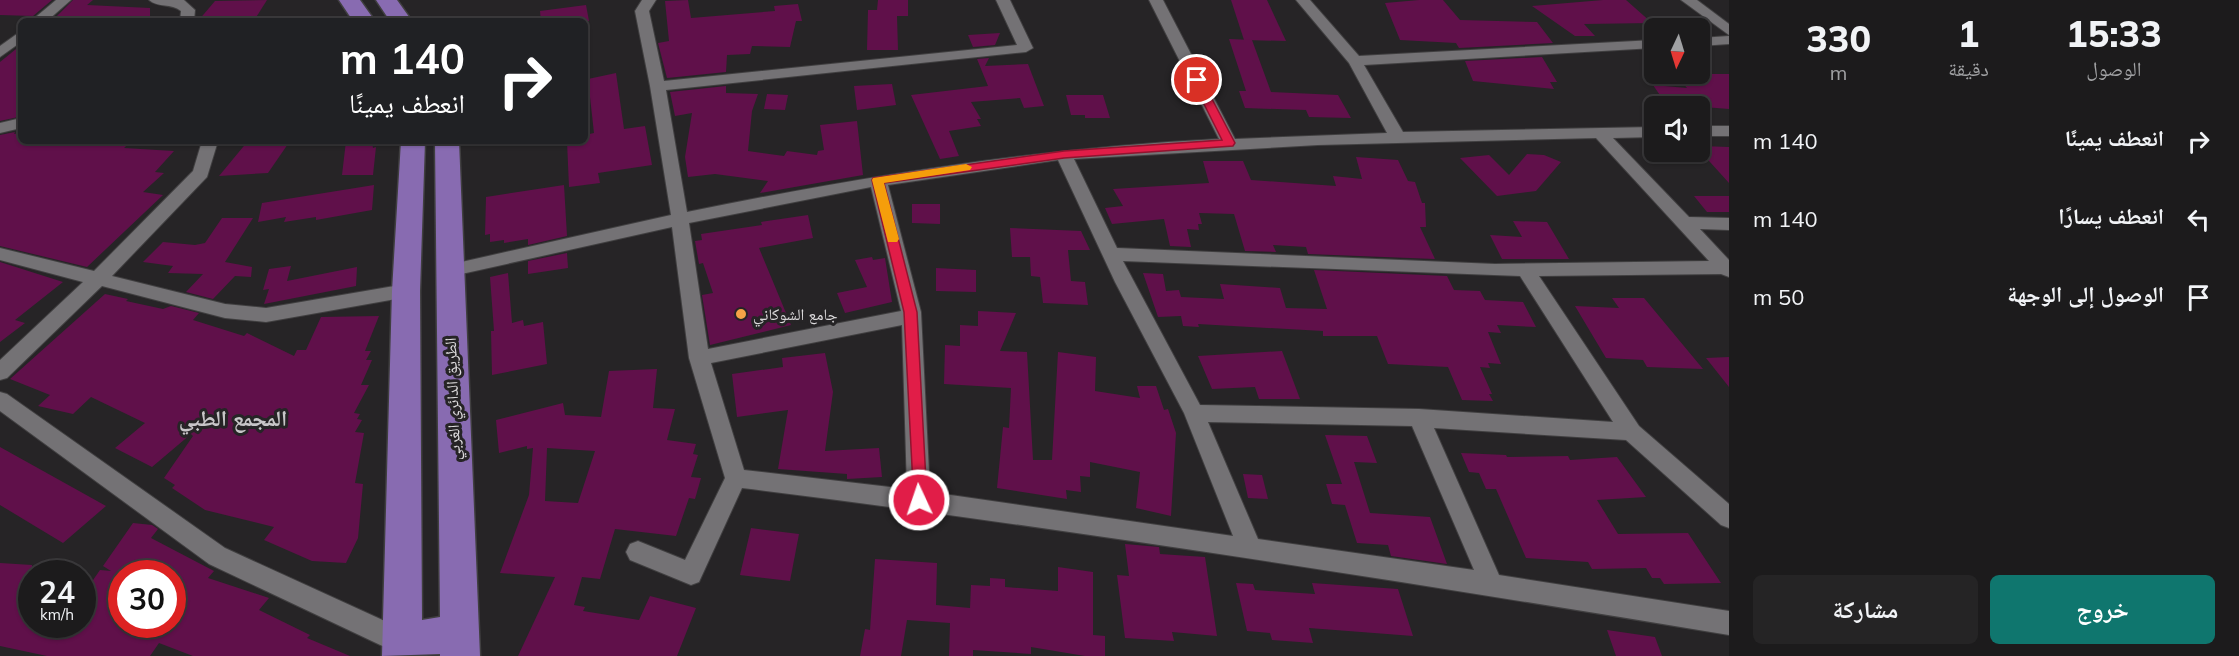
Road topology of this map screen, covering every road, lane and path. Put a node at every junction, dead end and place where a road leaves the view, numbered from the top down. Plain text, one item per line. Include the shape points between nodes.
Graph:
1 (64, 0) edge
2 (156, 0) edge
3 (200, 0) edge
4 (349, 0) edge
5 (386, 0) edge
6 (649, 0) edge
7 (1003, 0) edge
8 (1156, 0) edge
9 (1303, 0) edge
10 (1688, 0) edge
11 (187, 16) edge
12 (42, 18) edge
13 (362, 18) edge
14 (399, 18) edge
15 (1729, 31) edge
16 (18, 38) edge
17 (1729, 40) edge
18 (1710, 41) edge
19 (1644, 45) edge
20 (0, 53) edge
21 (1355, 61) junction
22 (658, 86) junction
23 (18, 124) edge
24 (0, 128) edge
25 (1710, 131) edge
26 (1729, 131) edge
27 (1644, 132) edge
28 (1600, 133) junction
29 (1397, 136) junction
30 (1229, 143) junction
31 (209, 144) edge
32 (413, 144) edge
33 (447, 144) edge
34 (1064, 155) junction
35 (878, 180) junction
36 (680, 220) junction
37 (1687, 223) junction
38 (1729, 224) edge
39 (0, 254) edge
40 (1112, 254) junction
41 (1727, 269) edge
42 (1526, 271) junction
43 (448, 272) junction
44 (99, 278) junction
45 (406, 291) junction
46 (911, 316) junction
47 (699, 358) junction
48 (0, 372) edge
49 (0, 400) edge
50 (1194, 413) junction
51 (1419, 418) junction
52 (1631, 432) junction
53 (736, 478) junction
54 (919, 500) junction
55 (1729, 518) edge
56 (1251, 550) junction
57 (638, 552) dead end
58 (1492, 585) junction
59 (1729, 623) edge
60 (459, 644) edge
61 (402, 649) edge

1 - 12 street
2 - 11 street via 178,2
3 - 11 street
4 - 13 main road
5 - 14 main road
6 - 22 street via 642,11
7 - 22 street via 1026,48
8 - 30 street
9 - 21 street
10 - 15 street
16 - 20 street
17 - 18 street
19 - 21 street
21 - 29 street
22 - 36 street
23 - 24 street
25 - 26 street
27 - 28 street
28 - 29 street
28 - 37 street
29 - 30 street
30 - 34 street
31 - 44 street via 201,173
32 - 45 main road
33 - 43 main road, الطريق الدائري الغربي
34 - 35 street
34 - 40 street
35 - 36 street
35 - 46 street
36 - 43 street
36 - 47 street
37 - 38 street
37 - 41 street
39 - 44 street
40 - 42 street
40 - 50 street
41 - 42 street
42 - 52 street
43 - 60 main road, الطريق الدائري الغربي
44 - 45 street via 225,311 266,315
44 - 48 street
45 - 61 main road
46 - 47 street
46 - 54 street
47 - 53 street
49 - 61 street via 217,556
50 - 51 street
50 - 56 street
51 - 52 street
51 - 58 street
52 - 55 street
53 - 54 street
53 - 57 street via 691,574
54 - 56 street
56 - 58 street
58 - 59 street
60 - 61 main road

